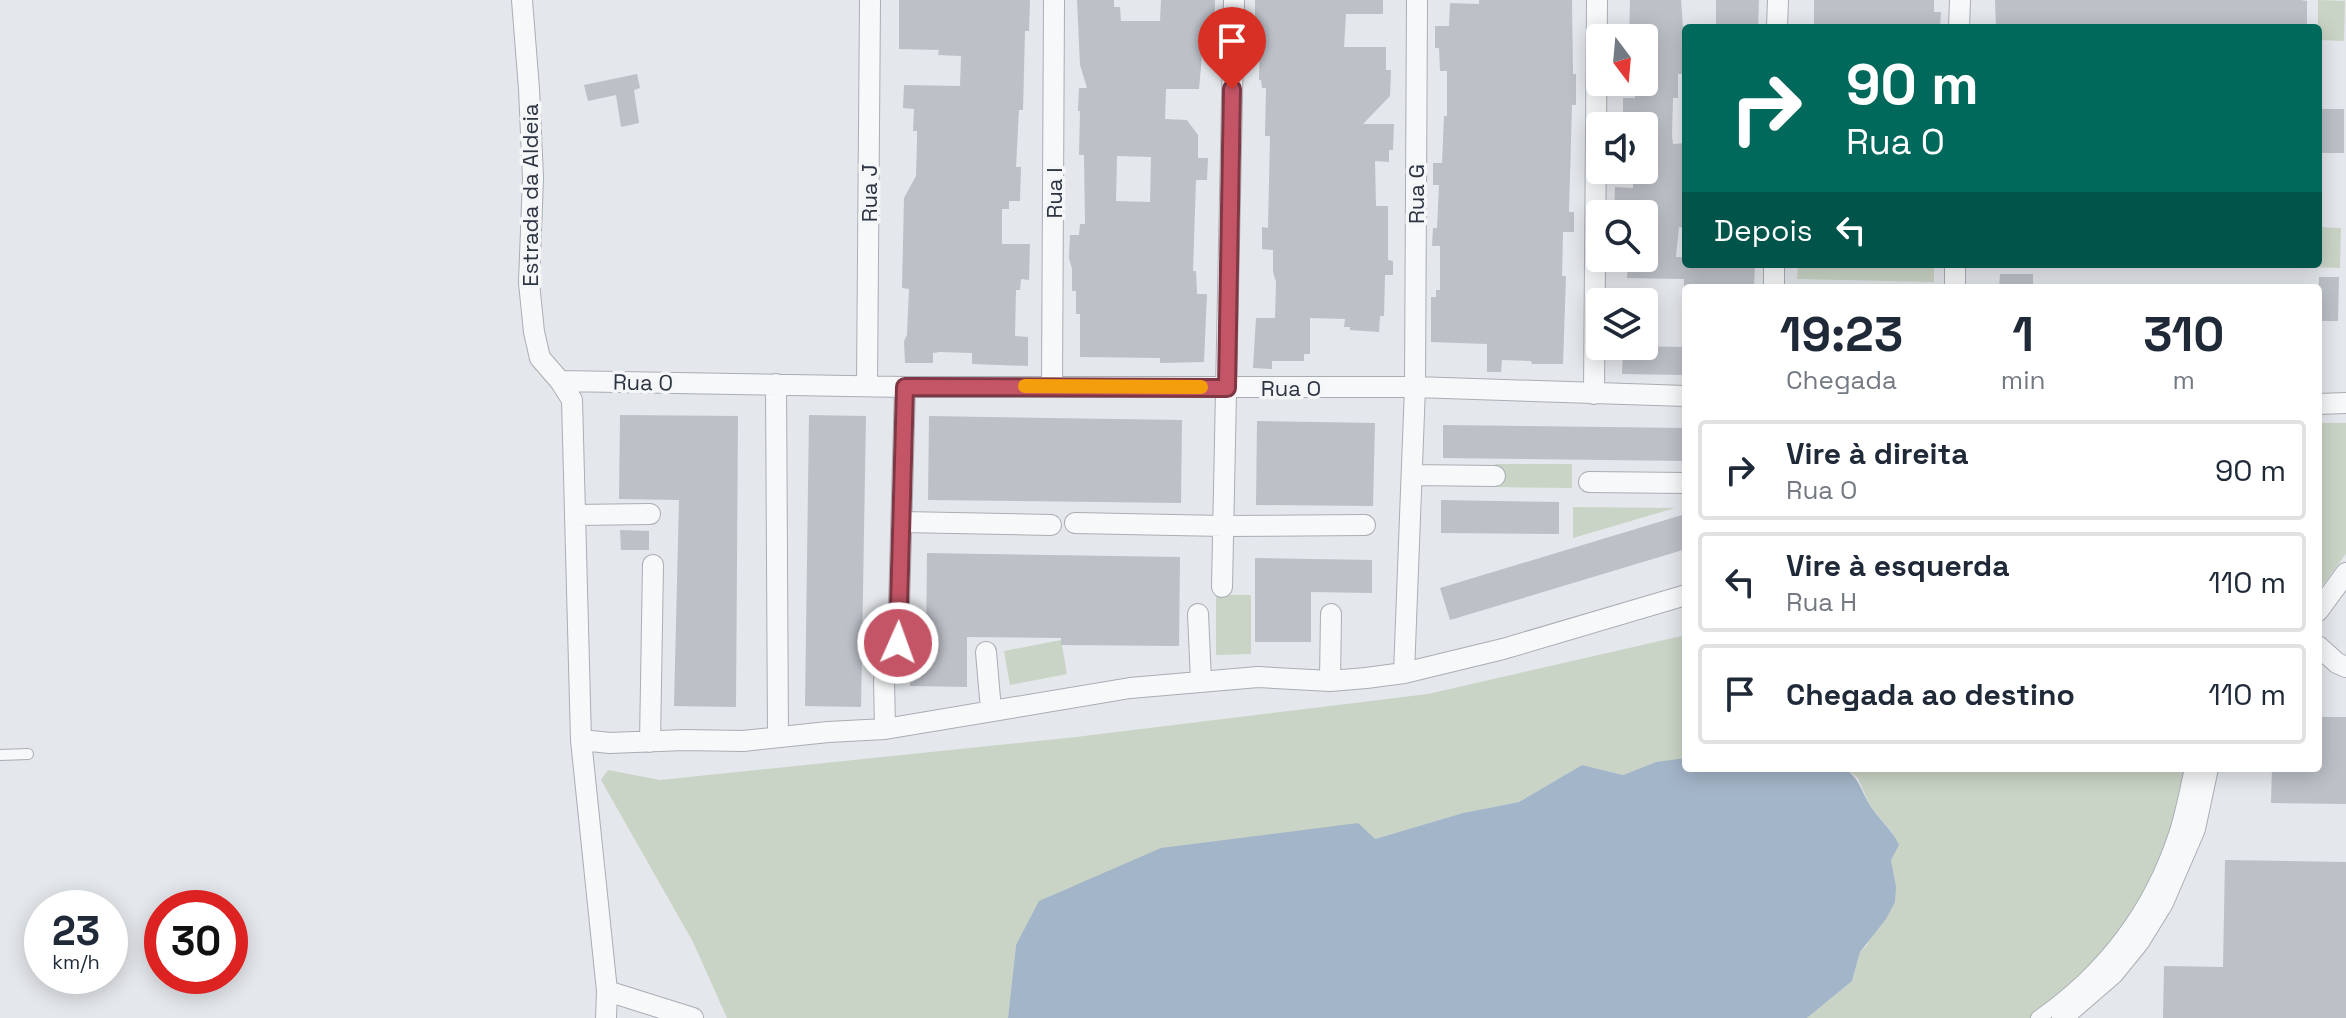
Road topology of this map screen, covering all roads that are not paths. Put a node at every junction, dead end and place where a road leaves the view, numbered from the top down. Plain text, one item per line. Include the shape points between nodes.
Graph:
1 (522, 0) edge
2 (870, 0) edge
3 (1054, 0) edge
4 (1234, 0) edge
5 (1417, 0) edge
6 (1597, 0) edge
7 (1778, 0) edge
8 (1960, 0) edge
9 (1777, 24) edge
10 (1959, 24) edge
11 (560, 381) junction
12 (776, 384) junction
13 (867, 386) junction
14 (1052, 386) junction
15 (905, 387) junction
16 (1415, 387) junction
17 (1227, 388) junction
18 (1594, 394) junction
19 (1682, 396) edge
20 (2346, 403) edge
21 (2322, 404) edge
22 (1412, 475) junction
23 (1495, 476) dead end
24 (1589, 482) dead end
25 (1682, 483) edge
26 (650, 514) dead end
27 (575, 515) junction
28 (902, 522) junction
29 (1075, 523) dead end
30 (1051, 525) dead end
31 (1365, 525) dead end
32 (1223, 526) junction
33 (653, 565) dead end
34 (2346, 573) edge
35 (1222, 587) dead end
36 (1682, 596) edge
37 (2322, 606) edge
38 (1198, 614) dead end
39 (1331, 614) dead end
40 (898, 643) dead end
41 (2322, 650) edge
42 (986, 652) dead end
43 (2346, 667) edge
44 (1404, 673) junction
45 (884, 679) dead end
46 (1201, 681) junction
47 (1330, 681) junction
48 (991, 710) junction
49 (885, 729) junction
50 (778, 736) junction
51 (581, 740) junction
52 (650, 742) junction
53 (28, 754) dead end
54 (0, 755) edge
55 (2191, 772) edge
56 (2207, 772) edge
57 (607, 991) junction
58 (664, 1012) edge
59 (606, 1018) edge
60 (693, 1018) edge
61 (2038, 1018) edge
62 (2062, 1018) edge

1 - 11 street, Estrada da Aldeia via 533,178 531,313 540,358
2 - 13 street, Rua J
3 - 14 street, Rua I
4 - 17 street
5 - 16 street, Rua G
6 - 18 street
7 - 9 street
8 - 10 street
11 - 12 street, Rua O
11 - 27 street, Estrada da Aldeia via 572,400
12 - 13 street, Rua O
12 - 50 street
13 - 15 street, Rua O
14 - 15 street, Rua O
14 - 17 street, Rua O
15 - 28 street
16 - 17 street, Rua O
16 - 18 street, Rua O
16 - 22 street, Rua G
17 - 32 street
18 - 19 street, Rua O
20 - 21 street
22 - 23 street
22 - 44 street, Rua G
24 - 25 street
26 - 27 street
27 - 51 street, Estrada da Aldeia
28 - 30 street
28 - 40 street
29 - 32 street
31 - 32 street
32 - 35 street
33 - 52 street
34 - 37 street
36 - 44 street
38 - 46 street
39 - 47 street
41 - 43 street
42 - 48 street
44 - 47 street
45 - 49 street
46 - 47 street
46 - 48 street
48 - 49 street
49 - 50 street
50 - 52 street
51 - 52 street
51 - 57 street, Estrada da Aldeia
53 - 54 lane
55 - 61 street via 2177,832 2133,926 2099,966
56 - 62 street via 2195,829 2163,903 2113,974
57 - 58 street
57 - 59 street, Estrada da Aldeia
58 - 60 street

